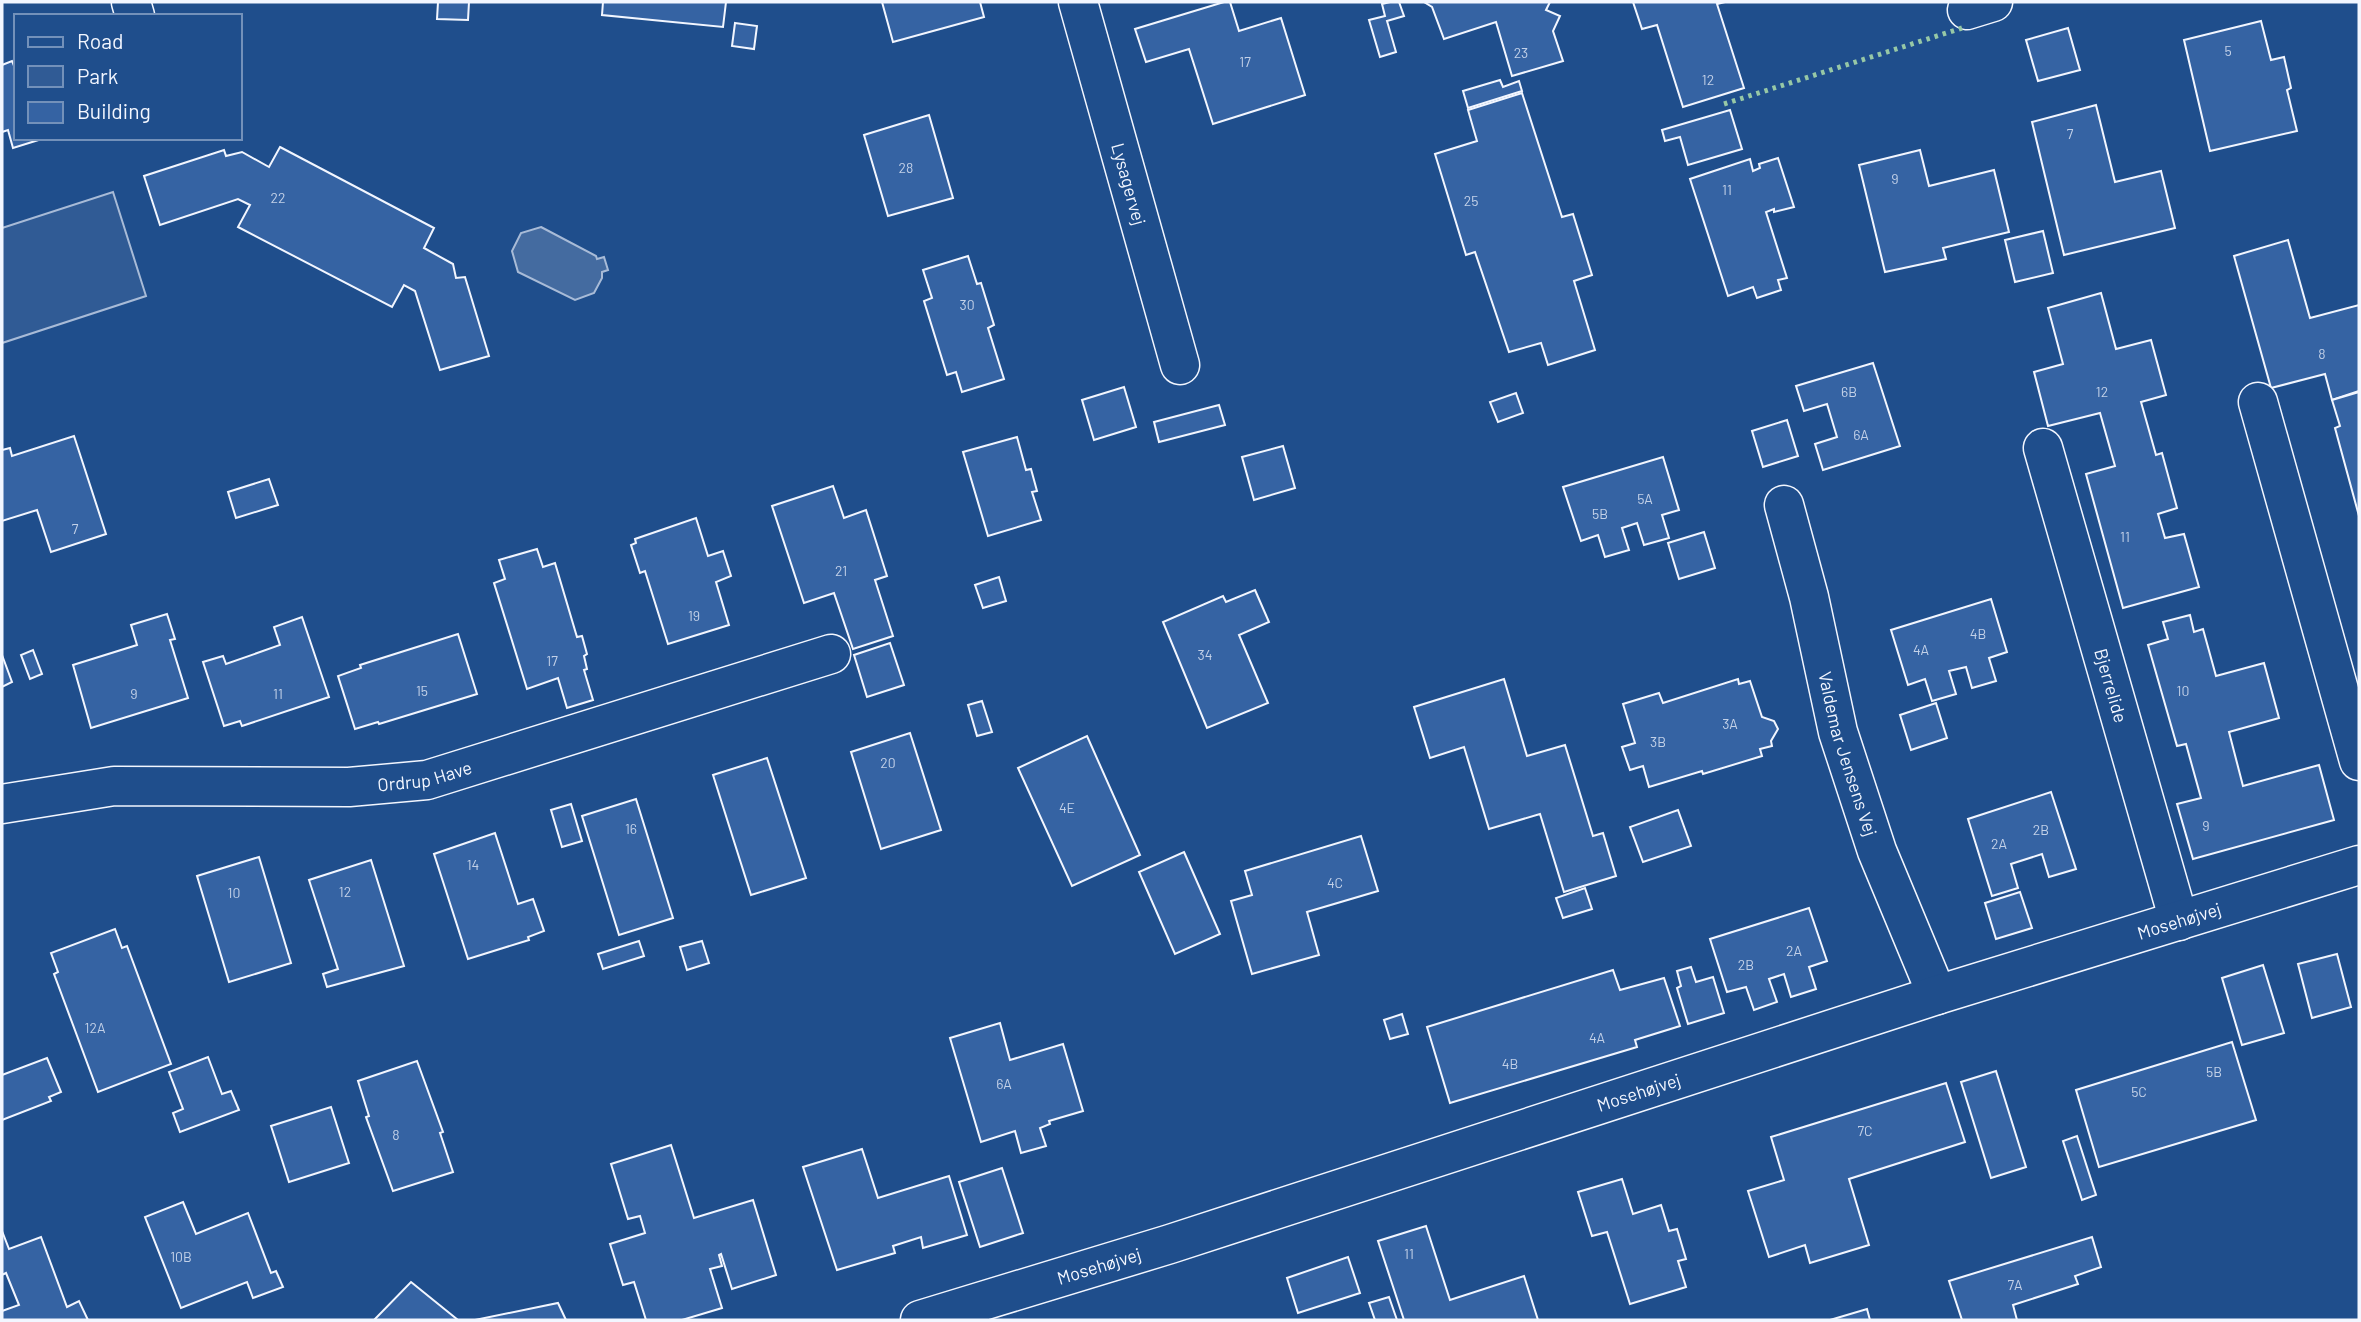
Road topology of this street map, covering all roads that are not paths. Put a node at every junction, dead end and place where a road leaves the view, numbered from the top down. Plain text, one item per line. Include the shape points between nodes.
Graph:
1 (1078, 2) edge
2 (1180, 365) dead end
3 (2258, 402) dead end
4 (2043, 448) dead end
5 (1784, 505) dead end
6 (831, 654) dead end
7 (2359, 761) edge
8 (2, 804) edge
9 (2359, 865) edge
10 (2179, 920) junction
11 (1937, 996) junction
12 (920, 1320) edge

1 - 2 street, Lysagervej
3 - 7 street
4 - 10 street, Bjerrelide
5 - 11 street, Valdemar Jensens Vej via 1838,732 1877,851
6 - 8 street, Ordrup Have via 427,780 349,787 114,786
9 - 10 street, Mosehøjvej
10 - 11 street, Mosehøjvej
11 - 12 street, Mosehøjvej via 1145,1252

